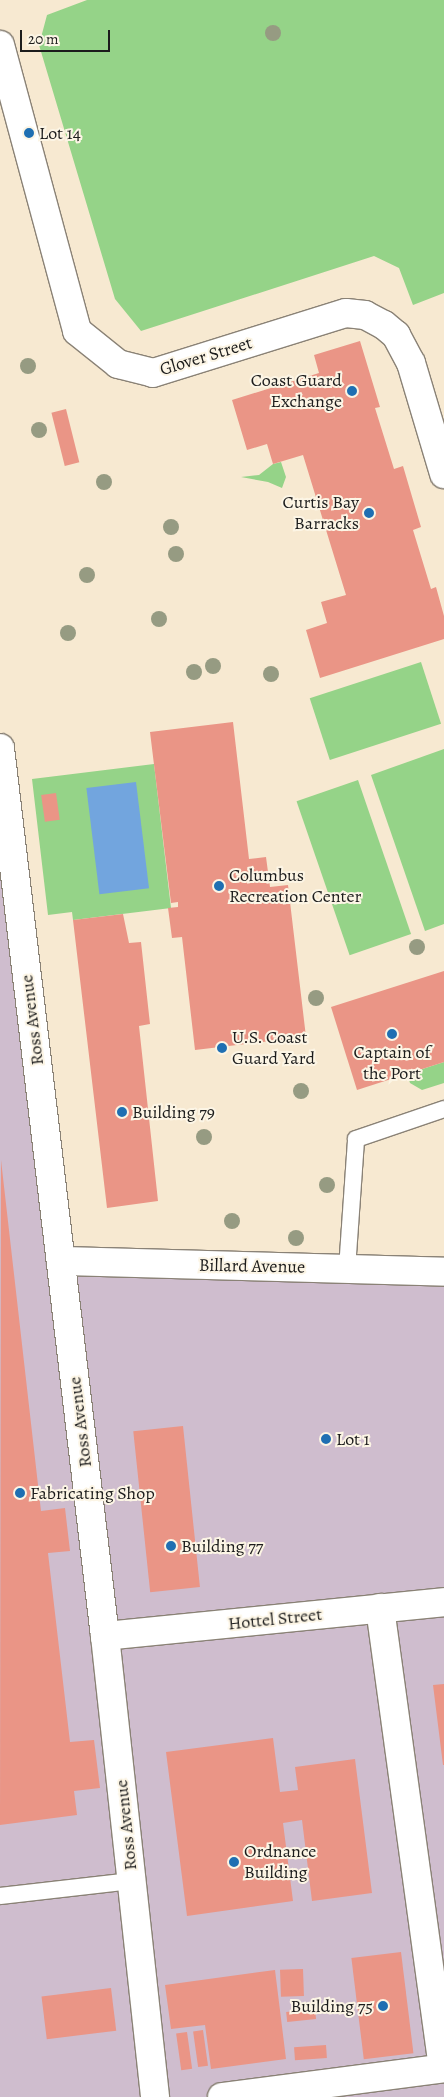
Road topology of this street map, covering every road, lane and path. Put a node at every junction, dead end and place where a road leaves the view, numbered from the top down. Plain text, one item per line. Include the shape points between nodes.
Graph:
1 (0, 45) edge
2 (444, 474) edge
3 (0, 748) edge
4 (444, 1109) edge
5 (61, 1261) junction
6 (347, 1269) junction
7 (444, 1272) edge
8 (444, 1602) edge
9 (380, 1608) junction
10 (105, 1636) junction
11 (132, 1881) junction
12 (0, 1896) edge
13 (444, 2068) edge
14 (155, 2097) edge
15 (222, 2097) edge

1 - 2 street, Glover Street via 77,331 118,364 153,372 346,313 365,316 396,335 411,363
3 - 5 street, Ross Avenue
4 - 6 lane via 356,1139
5 - 6 street, Billard Avenue
5 - 10 street, Ross Avenue
6 - 7 street, Billard Avenue
8 - 9 street, Hottel Street
9 - 10 street, Hottel Street
9 - 13 street
10 - 11 street, Ross Avenue
11 - 12 lane
11 - 14 street, Ross Avenue
13 - 15 street

